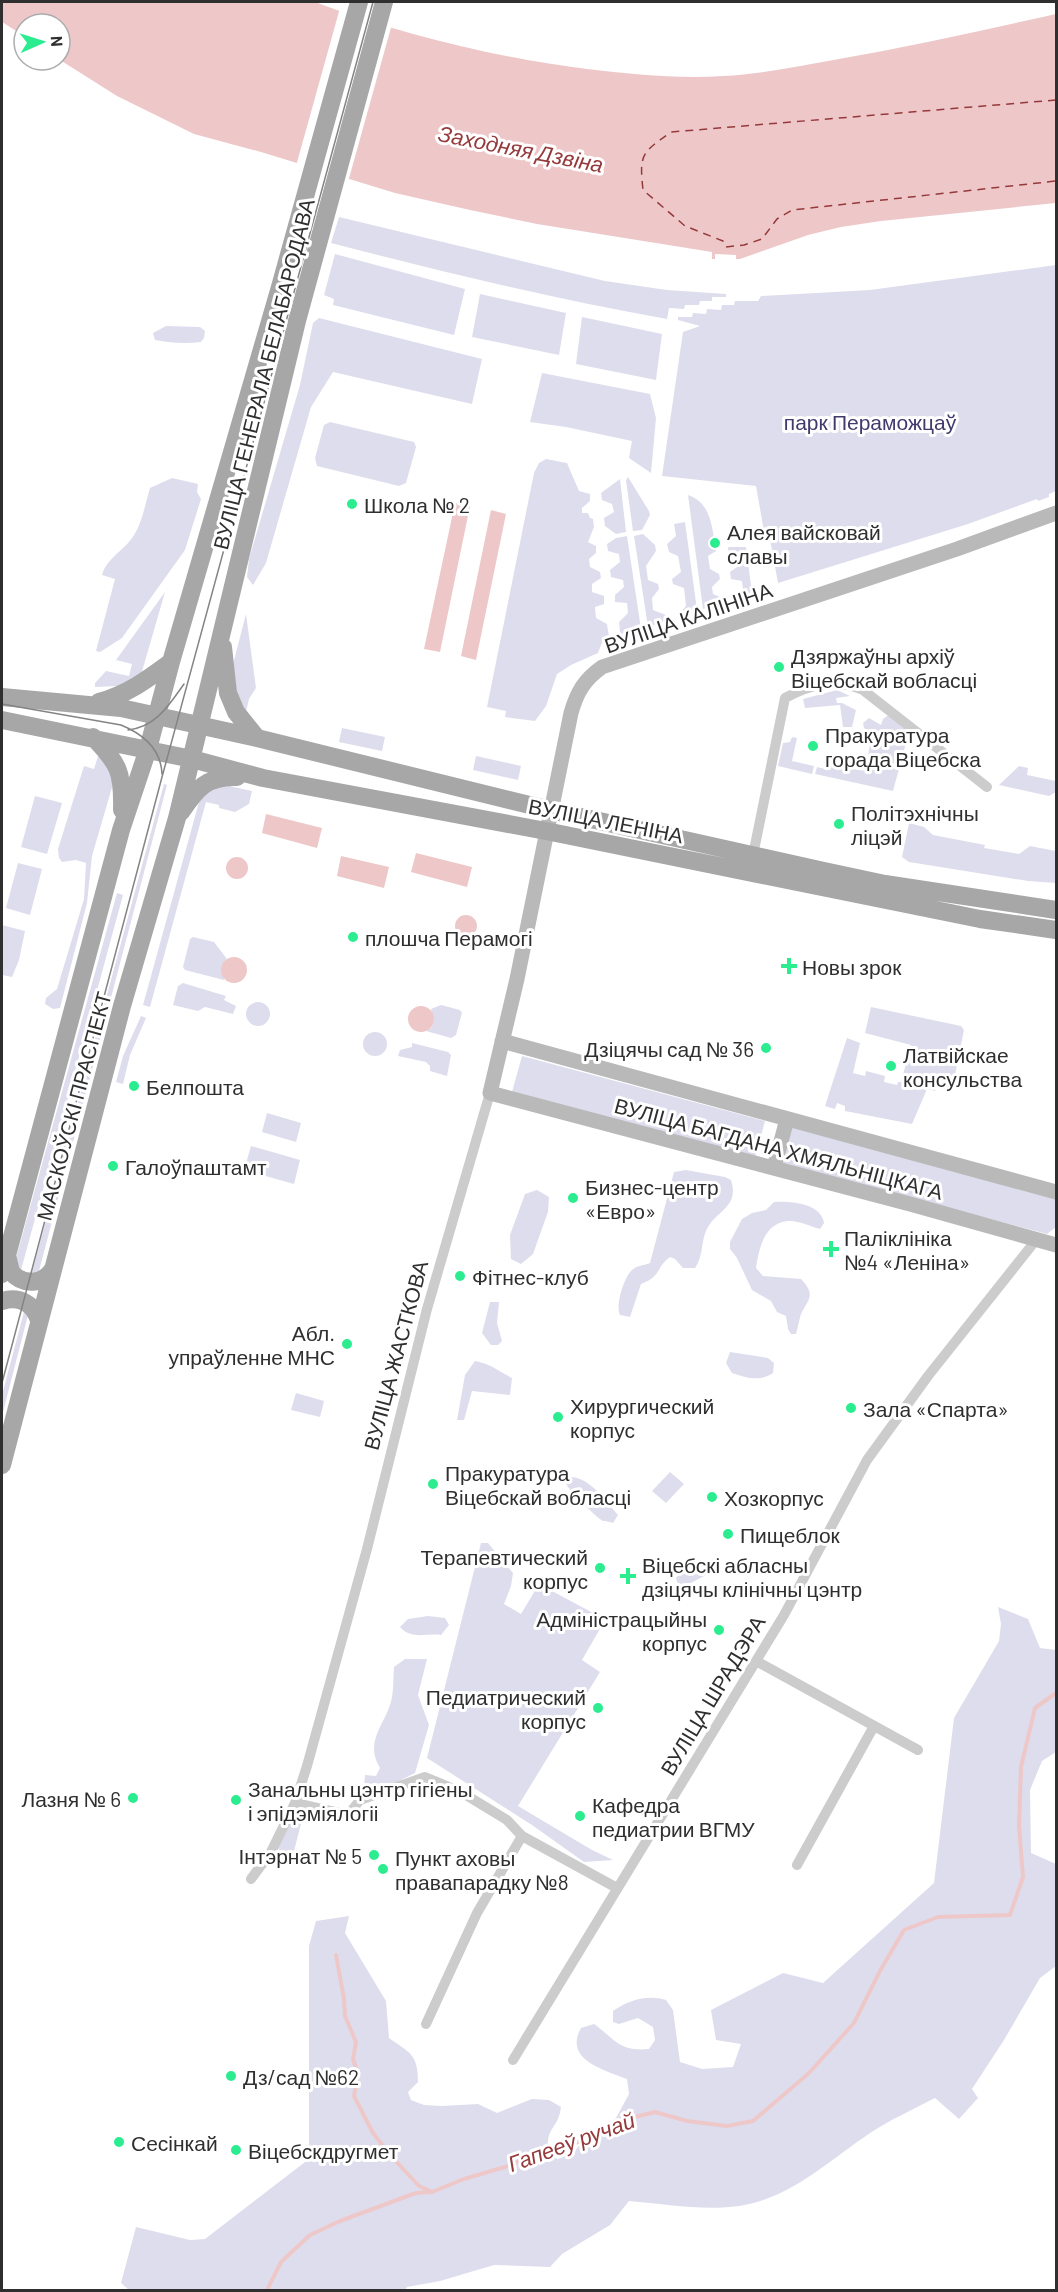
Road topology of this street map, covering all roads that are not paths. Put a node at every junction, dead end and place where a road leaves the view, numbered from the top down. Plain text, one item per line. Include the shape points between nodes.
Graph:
1 (359, 2) edge
2 (384, 2) edge
3 (1056, 513) edge
4 (222, 631) junction
5 (171, 662) junction
6 (2, 697) edge
7 (89, 704) junction
8 (156, 716) junction
9 (2, 720) edge
10 (199, 726) junction
11 (93, 737) junction
12 (257, 738) junction
13 (148, 749) junction
14 (192, 759) junction
15 (263, 778) junction
16 (987, 787) dead end
17 (550, 810) junction
18 (177, 818) junction
19 (121, 830) junction
20 (546, 831) junction
21 (751, 864) junction
22 (1056, 910) edge
23 (1056, 930) edge
24 (502, 1041) junction
25 (490, 1093) junction
26 (788, 1119) junction
27 (774, 1168) junction
28 (1056, 1192) edge
29 (1036, 1240) junction
30 (1056, 1245) edge
31 (7, 1255) junction
32 (53, 1269) junction
33 (2, 1274) edge
34 (2, 1301) edge
35 (39, 1320) junction
36 (2, 1465) edge
37 (756, 1661) junction
38 (874, 1726) junction
39 (918, 1750) dead end
40 (295, 1803) junction
41 (522, 1836) junction
42 (797, 1865) dead end
43 (251, 1879) dead end
44 (617, 1888) junction
45 (426, 2024) dead end
46 (513, 2060) dead end

1 - 5 main road, ВУЛІЦА ГЕНЕРАЛА БЕЛАБАРОДАВА
2 - 4 main road, ВУЛІЦА ГЕНЕРАЛА БЕЛАБАРОДАВА via 304,293
3 - 17 street, ВУЛІЦА КАЛІНІНА via 602,667 581,686 575,698
4 - 10 main road, ВУЛІЦА ГЕНЕРАЛА БЕЛАБАРОДАВА
4 - 12 main road via 228,693 236,712
5 - 7 main road via 132,690
5 - 8 main road, ВУЛІЦА ГЕНЕРАЛА БЕЛАБАРОДАВА
6 - 7 main road
7 - 8 main road, ВУЛІЦА ЛЕНІНА
8 - 10 main road, ВУЛІЦА ЛЕНІНА
8 - 13 main road, МАСКОЎСКІ ПРАСПЕКТ
9 - 11 main road, ВУЛІЦА ЛЕНІНА
10 - 12 main road, ВУЛІЦА ЛЕНІНА
10 - 14 main road, ВУЛІЦА ГЕНЕРАЛА БЕЛАБАРОДАВА
11 - 13 main road, ВУЛІЦА ЛЕНІНА
11 - 19 main road via 116,763 122,778
12 - 17 main road, ВУЛІЦА ЛЕНІНА
13 - 14 main road, ВУЛІЦА ЛЕНІНА
13 - 19 main road, МАСКОЎСКІ ПРАСПЕКТ
14 - 15 main road, ВУЛІЦА ЛЕНІНА
14 - 18 main road, МАСКОЎСКІ ПРАСПЕКТ
15 - 18 main road via 220,776 191,796
15 - 20 main road, ВУЛІЦА ЛЕНІНА
16 - 21 street via 863,690 836,682 810,686 785,698
17 - 20 street, ВУЛІЦА КАЛІНІНА
17 - 21 main road, ВУЛІЦА ЛЕНІНА
18 - 32 main road, МАСКОЎСКІ ПРАСПЕКТ via 122,1006
19 - 31 main road, МАСКОЎСКІ ПРАСПЕКТ
20 - 21 main road, ВУЛІЦА ЛЕНІНА
20 - 24 street, ВУЛІЦА ЖАСТКОВА
21 - 22 main road, ВУЛІЦА ЛЕНІНА
21 - 23 main road, ВУЛІЦА ЛЕНІНА via 980,920
24 - 25 street, ВУЛІЦА ЖАСТКОВА
24 - 26 street, ВУЛІЦА БАГДАНА ХМЯЛЬНІЦКАГА
25 - 27 street, ВУЛІЦА БАГДАНА ХМЯЛЬНІЦКАГА
25 - 40 street, ВУЛІЦА ЖАСТКОВА via 427,1309 367,1549
26 - 27 street
26 - 28 street, ВУЛІЦА БАГДАНА ХМЯЛЬНІЦКАГА
27 - 29 street, ВУЛІЦА БАГДАНА ХМЯЛЬНІЦКАГА
29 - 30 street, ВУЛІЦА БАГДАНА ХМЯЛЬНІЦКАГА
29 - 37 street, ВУЛІЦА ШРАДЭРА via 879,1442
31 - 32 main road via 11,1272 25,1282 41,1280
31 - 33 main road, МАСКОЎСКІ ПРАСПЕКТ
32 - 35 main road, МАСКОЎСКІ ПРАСПЕКТ
34 - 35 main road via 15,1299 27,1303
35 - 36 main road, МАСКОЎСКІ ПРАСПЕКТ
37 - 38 street
37 - 44 street, ВУЛІЦА ШРАДЭРА
38 - 39 street
38 - 42 street
40 - 41 street via 348,1815 360,1800 425,1777 470,1797 507,1820
40 - 43 street, ВУЛІЦА ЖАСТКОВА via 271,1852
41 - 44 street
41 - 45 street via 477,1913
44 - 46 street, ВУЛІЦА ШРАДЭРА

